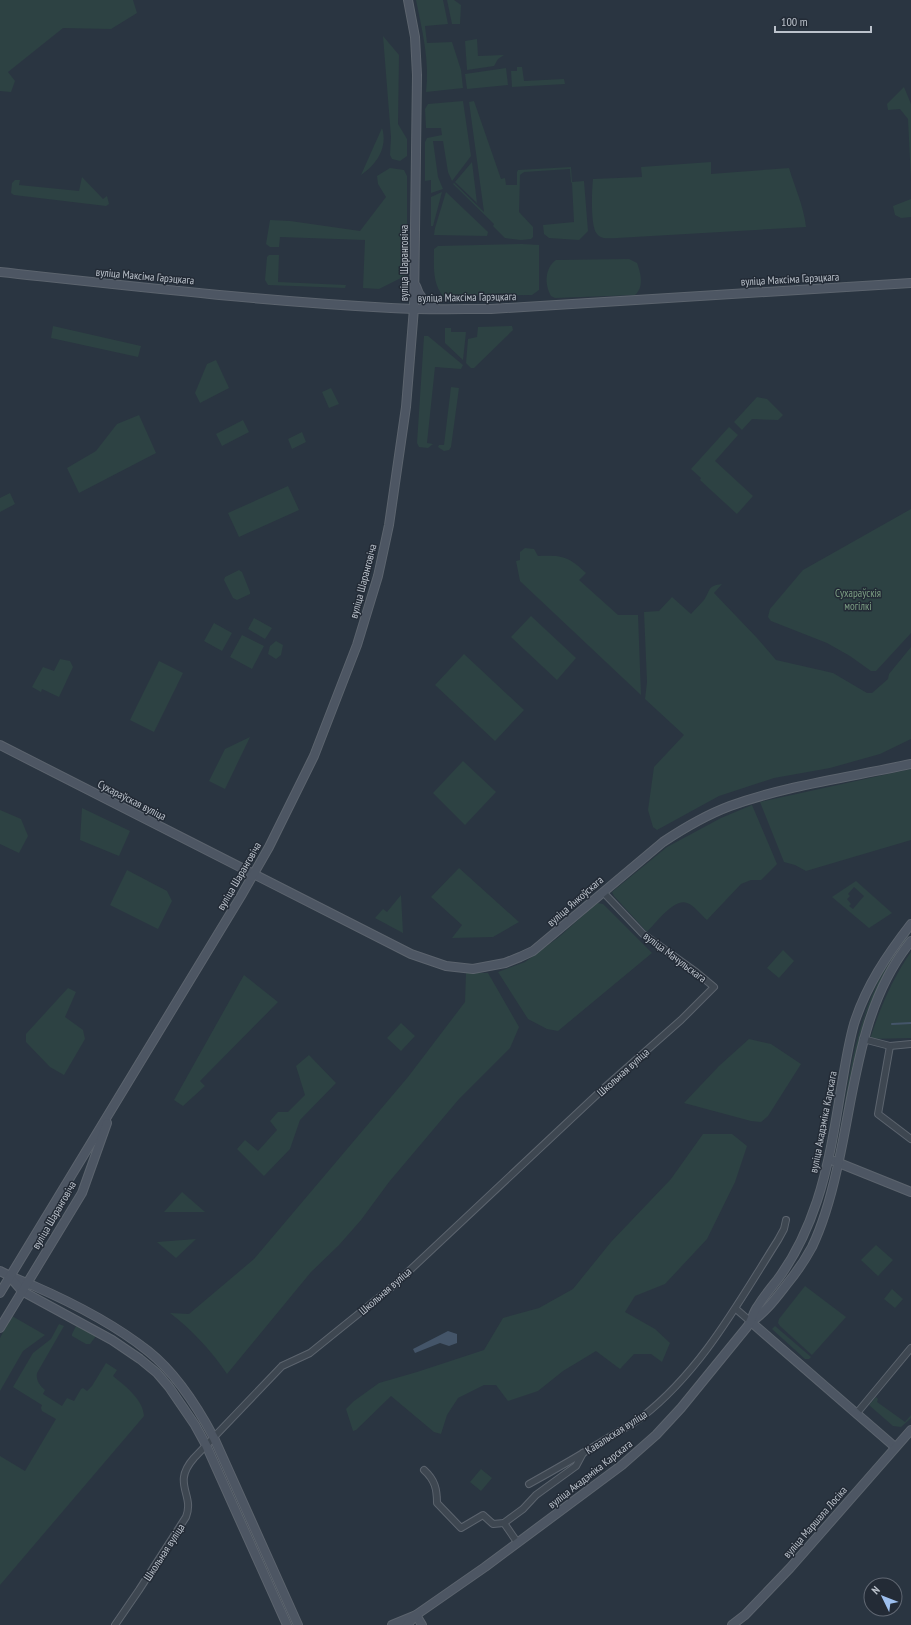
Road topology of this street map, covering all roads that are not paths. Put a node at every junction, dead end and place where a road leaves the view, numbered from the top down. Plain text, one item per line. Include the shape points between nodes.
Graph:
1 (408, 0) edge
2 (0, 272) edge
3 (415, 282) junction
4 (911, 283) edge
5 (414, 308) junction
6 (437, 309) junction
7 (0, 745) edge
8 (911, 764) edge
9 (254, 875) junction
10 (603, 892) junction
11 (911, 924) edge
12 (911, 941) edge
13 (714, 987) joint
14 (863, 1039) junction
15 (911, 1044) edge
16 (890, 1046) junction
17 (112, 1107) junction
18 (911, 1139) edge
19 (828, 1159) junction
20 (838, 1163) junction
21 (911, 1192) edge
22 (786, 1220) dead end
23 (0, 1271) edge
24 (10, 1276) junction
25 (27, 1283) junction
26 (22, 1291) junction
27 (0, 1293) edge
28 (736, 1309) junction
29 (751, 1322) junction
30 (0, 1328) edge
31 (129, 1337) junction
32 (123, 1347) junction
33 (911, 1348) edge
34 (857, 1413) junction
35 (911, 1430) edge
36 (214, 1438) junction
37 (206, 1446) junction
38 (895, 1447) junction
39 (583, 1453) junction
40 (424, 1470) dead end
41 (530, 1484) dead end
42 (504, 1523) junction
43 (517, 1542) junction
44 (416, 1615) junction
45 (115, 1625) edge
46 (287, 1625) edge
47 (298, 1625) edge
48 (392, 1625) edge
49 (407, 1625) edge
50 (422, 1625) edge
51 (732, 1625) edge

1 - 3 main road, вуліца Шаранговіча via 415,37 417,75
2 - 5 main road, вуліца Максіма Гарэцкага via 328,304
3 - 5 main road, вуліца Шаранговіча
3 - 6 main road via 424,300
4 - 6 main road, вуліца Максіма Гарэцкага via 491,309
5 - 6 main road, вуліца Максіма Гарэцкага
5 - 9 main road, вуліца Шаранговіча via 406,407 389,525 378,576 357,644 314,756
7 - 9 main road, Сухараўская вуліца
8 - 10 main road, вуліца Янкоўскага via 808,785 730,806 690,825 668,839
9 - 10 main road, вуліца Янкоўскага via 411,954 446,966 473,969 505,963 533,951
9 - 17 main road, вуліца Шаранговіча
10 - 13 street, вуліца Мачульскага via 644,934
11 - 19 main road, вуліца Акадэміка Карскага via 878,971 854,1023
12 - 14 main road, вуліца Акадэміка Карскага via 880,991
13 - 36 street, Школьная вуліца via 388,1291 310,1353 282,1366
14 - 16 street
14 - 20 main road, вуліца Акадэміка Карскага
15 - 16 street
16 - 18 street via 878,1114
17 - 24 main road, вуліца Шаранговіча
17 - 25 main road, вуліца Шаранговіча via 82,1193
19 - 20 main road
19 - 29 main road, вуліца Акадэміка Карскага via 817,1201 804,1234 778,1278 756,1308
20 - 21 main road
20 - 29 main road, вуліца Акадэміка Карскага via 822,1223 811,1248 769,1306
22 - 28 street, Кавальская вуліца via 778,1240
23 - 24 main road
24 - 25 main road
24 - 26 main road
24 - 27 main road, вуліца Шаранговіча
25 - 26 main road, вуліца Шаранговіча
25 - 31 main road
26 - 30 main road, вуліца Шаранговіча
26 - 32 main road
28 - 29 street
28 - 39 street, Кавальская вуліца via 711,1344 671,1390 641,1418
29 - 34 main road
29 - 43 main road, вуліца Акадэміка Карскага via 656,1435 600,1482
31 - 32 main road
31 - 36 main road via 149,1351 177,1380
32 - 37 main road via 169,1387 195,1424
33 - 34 street
34 - 38 main road
35 - 38 main road, вуліца Маршала Лосіка
36 - 37 street, Школьная вуліца
36 - 47 main road
37 - 45 street, Школьная вуліца via 185,1470 183,1484 188,1508 186,1517
37 - 46 main road
38 - 51 main road, вуліца Маршала Лосіка via 790,1568
39 - 41 street, Кавальская вуліца
39 - 42 street via 576,1466 536,1494 523,1510
40 - 42 street via 429,1474 437,1490 437,1503 461,1528 483,1514 493,1524
42 - 43 street
43 - 44 main road, вуліца Акадэміка Карскага
44 - 48 main road
44 - 49 main road
44 - 50 main road

